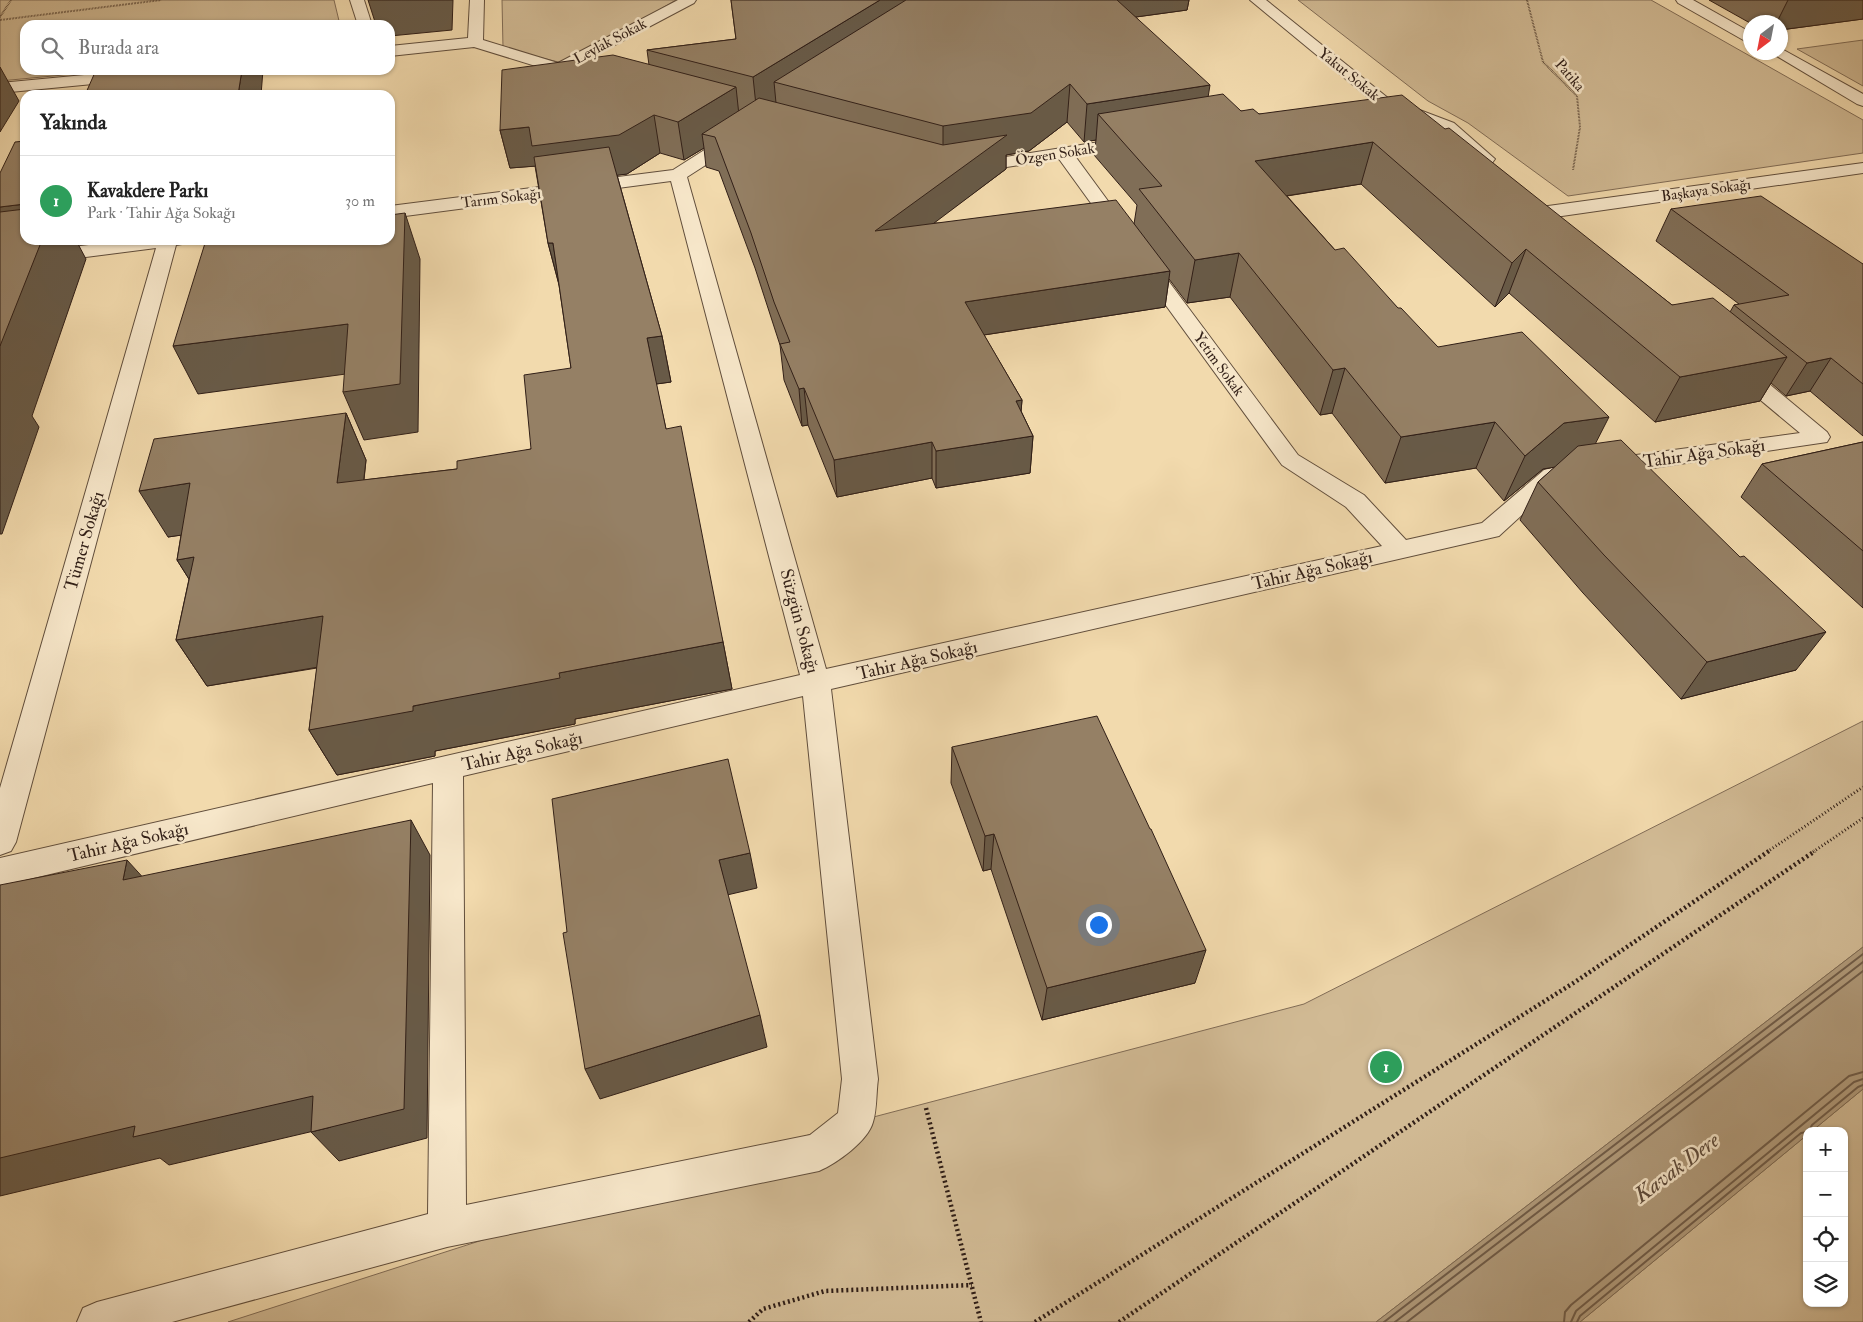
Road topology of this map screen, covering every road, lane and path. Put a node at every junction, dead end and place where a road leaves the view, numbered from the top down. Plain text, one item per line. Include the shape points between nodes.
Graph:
1 (12, 0) edge
2 (128, 0) edge
3 (161, 0) edge
4 (357, 0) edge
5 (477, 0) edge
6 (689, 0) edge
7 (1257, 0) edge
8 (1527, 0) edge
9 (1683, 0) edge
10 (126, 4) junction
11 (0, 19) edge
12 (363, 20) edge
13 (1743, 34) edge
14 (475, 42) junction
15 (395, 50) edge
16 (1788, 58) edge
17 (558, 68) junction
18 (134, 75) edge
19 (595, 78) edge
20 (0, 88) edge
21 (1382, 101) junction
22 (1863, 101) edge
23 (1363, 104) edge
24 (753, 127) edge
25 (1150, 138) edge
26 (1063, 152) junction
27 (1863, 168) edge
28 (1498, 169) edge
29 (952, 170) edge
30 (678, 175) junction
31 (1572, 176) dead end
32 (1534, 200) edge
33 (395, 211) edge
34 (1548, 212) junction
35 (1564, 224) edge
36 (133, 245) edge
37 (171, 245) edge
38 (0, 262) edge
39 (1722, 356) edge
40 (1401, 550) junction
41 (816, 682) junction
42 (448, 768) junction
43 (1863, 787) edge
44 (1863, 818) edge
45 (0, 842) edge
46 (0, 872) edge
47 (926, 1108) dead end
48 (447, 1228) junction
49 (972, 1286) junction
50 (97, 1322) edge
51 (749, 1322) edge
52 (981, 1322) edge
53 (1035, 1322) edge
54 (1118, 1322) edge

1 - 11 path
2 - 10 path
3 - 10 path
4 - 12 street
5 - 14 street
6 - 17 street, Leylak Sokak
7 - 21 street, Yakut Sokak
8 - 31 path, Patika via 1543,62 1577,96 1580,127
9 - 13 street
10 - 11 path
14 - 15 street
14 - 17 street
16 - 22 street
17 - 19 street
18 - 20 street
21 - 23 street
21 - 28 street, Yakut Sokak via 1448,127
24 - 30 street, Tarım Sokağı
25 - 26 street, Özgen Sokak
26 - 29 street, Özgen Sokak
26 - 40 street, Yetim Sokak via 1290,460 1355,500
27 - 34 street, Başkaya Sokağı
30 - 33 street, Tarım Sokağı
30 - 41 street, Süzgün Sokağı
32 - 34 street
34 - 35 street
36 - 38 street
37 - 45 street, Tümer Sokağı
39 - 40 street, Tahir Ağa Sokağı via 1819,437 1552,475 1490,530
40 - 41 street, Tahir Ağa Sokağı
41 - 42 street, Tahir Ağa Sokağı
41 - 48 street, Süzgün Sokağı via 860,1079 855,1122 819,1152
42 - 46 street, Tahir Ağa Sokağı
42 - 48 street
43 - 53 path via 1575,982
44 - 54 path
47 - 49 path
48 - 50 street, Süzgün Sokağı
49 - 51 path via 825,1291 763,1309
49 - 52 path

